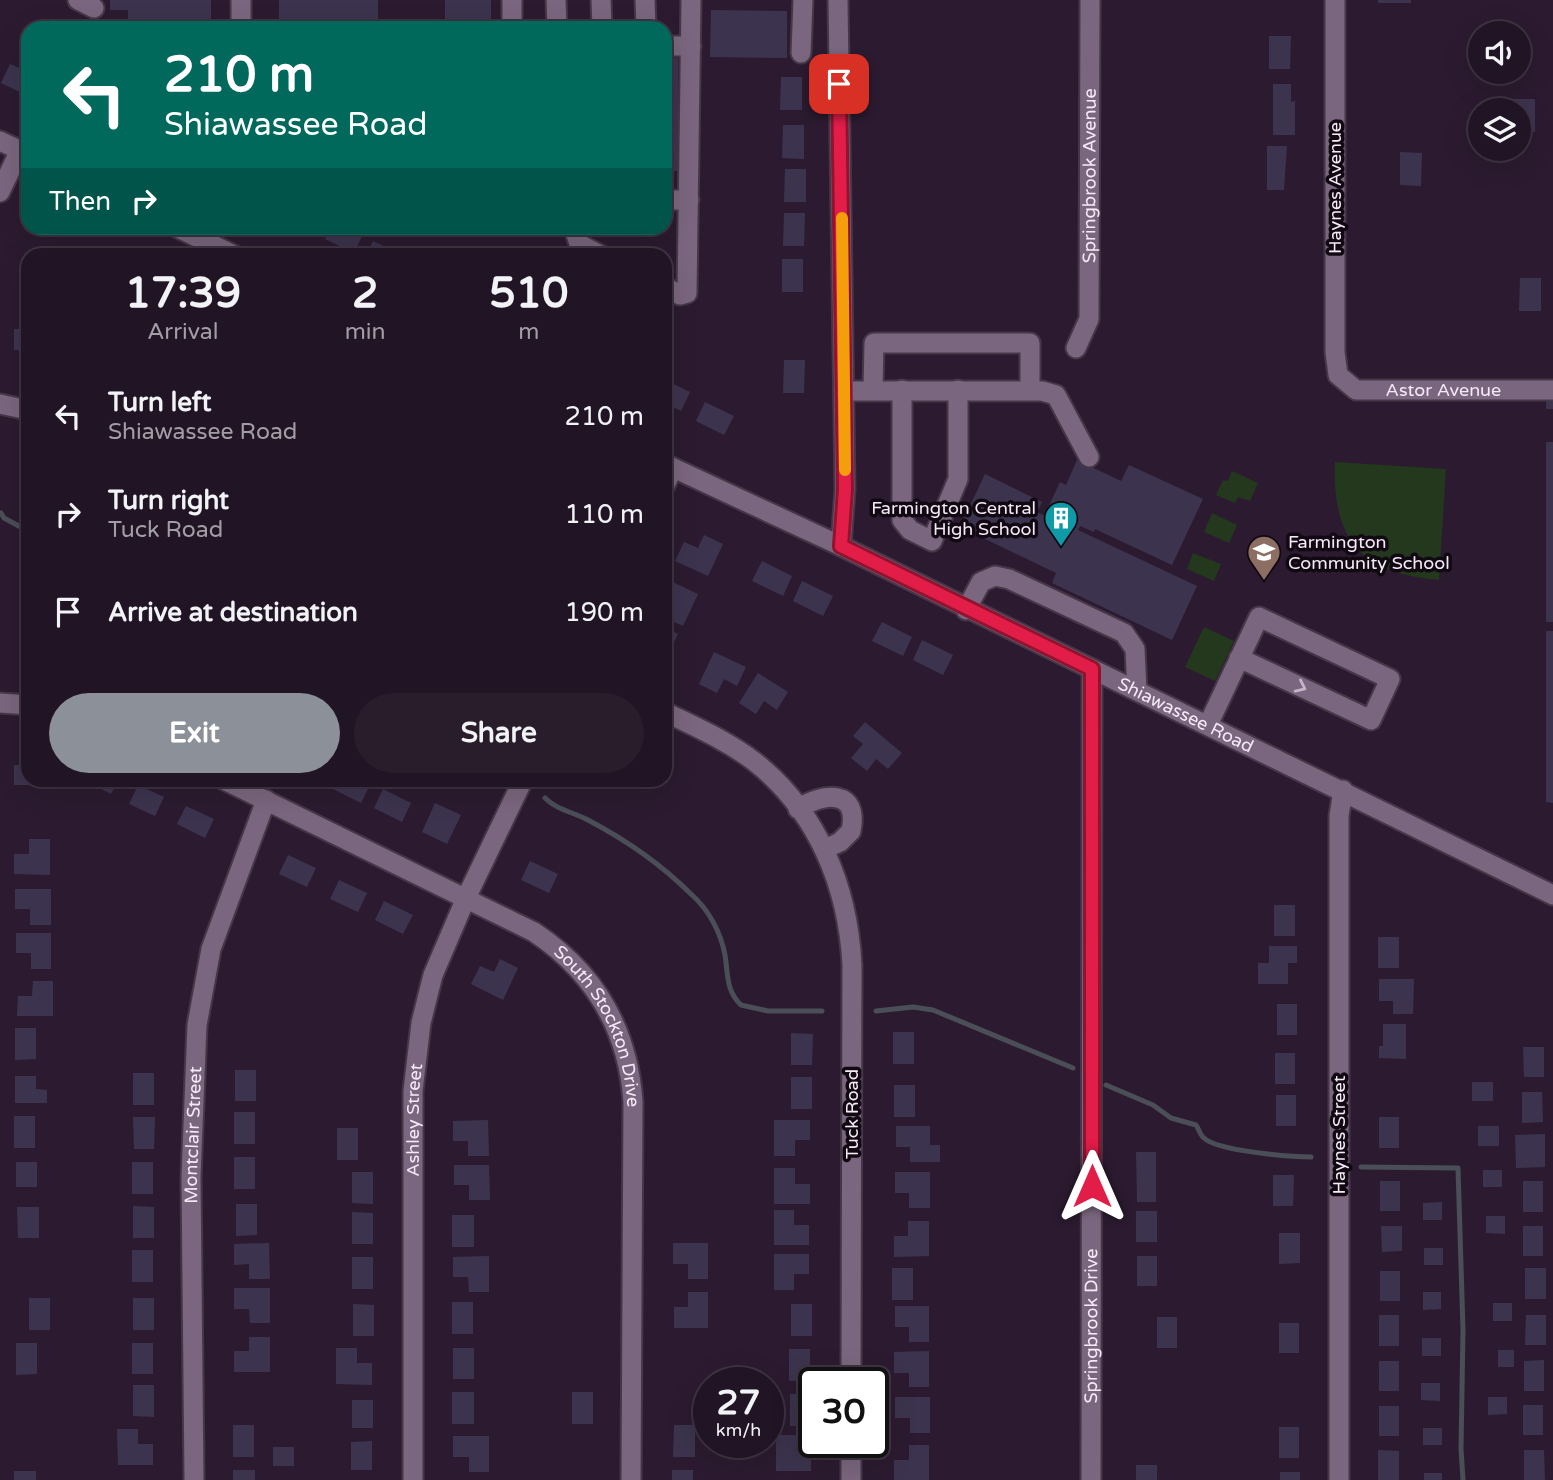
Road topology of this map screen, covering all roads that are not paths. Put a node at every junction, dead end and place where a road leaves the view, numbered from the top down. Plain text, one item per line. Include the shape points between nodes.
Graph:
1 (241, 0) edge
2 (512, 0) edge
3 (556, 0) edge
4 (601, 0) edge
5 (645, 0) edge
6 (691, 0) edge
7 (803, 0) edge
8 (838, 0) edge
9 (1090, 0) edge
10 (1335, 0) edge
11 (241, 21) edge
12 (512, 21) edge
13 (557, 21) edge
14 (602, 21) edge
15 (646, 21) edge
16 (672, 46) edge
17 (691, 46) junction
18 (802, 53) dead end
19 (0, 141) edge
20 (21, 151) edge
21 (21, 157) edge
22 (0, 192) edge
23 (672, 200) edge
24 (689, 200) junction
25 (192, 235) edge
26 (576, 235) edge
27 (219, 248) edge
28 (587, 248) edge
29 (672, 291) edge
30 (1076, 348) dead end
31 (1338, 375) joint
32 (873, 390) junction
33 (902, 390) junction
34 (958, 390) junction
35 (1030, 390) junction
36 (1553, 390) edge
37 (844, 391) junction
38 (0, 404) edge
39 (21, 408) edge
40 (1089, 457) dead end
41 (672, 475) edge
42 (841, 546) junction
43 (966, 610) junction
44 (1240, 658) junction
45 (1092, 669) junction
46 (1136, 691) junction
47 (0, 704) edge
48 (21, 705) edge
49 (672, 715) edge
50 (1208, 725) junction
51 (239, 787) edge
52 (520, 787) edge
53 (1343, 790) junction
54 (266, 800) junction
55 (798, 809) junction
56 (825, 849) junction
57 (1553, 895) edge
58 (466, 898) junction
59 (851, 1367) edge
60 (851, 1458) edge
61 (194, 1480) edge
62 (413, 1480) edge
63 (631, 1480) edge
64 (851, 1480) edge
65 (1091, 1480) edge
66 (1339, 1480) edge

1 - 11 street
2 - 12 street
3 - 13 street
4 - 14 street
5 - 15 street
6 - 17 street
7 - 18 street
8 - 37 street
9 - 30 street, Springbrook Avenue via 1089,319
10 - 31 street, Haynes Avenue
16 - 17 street
17 - 24 street
19 - 20 street
21 - 22 street
23 - 24 street
24 - 29 street via 687,293
25 - 27 street
26 - 28 street
31 - 36 street, Astor Avenue via 1356,390
32 - 33 street
32 - 35 street via 874,343 1004,343 1030,344
32 - 37 street
33 - 34 street
33 - 34 street via 902,520 910,530 932,541 958,479
34 - 35 street
35 - 40 street via 1056,395
37 - 42 street
38 - 39 street
41 - 42 street, Shiawassee Road
42 - 43 street, Shiawassee Road
43 - 45 street, Shiawassee Road
43 - 46 street via 981,582 995,576 1124,633 1135,649
44 -> 44 street via 1371,720 1390,679 1259,617
44 - 50 street
45 - 46 street, Shiawassee Road
45 - 65 street, Springbrook Drive
46 - 50 street, Shiawassee Road
47 - 48 street
49 - 55 street, Tuck Road via 755,763
50 - 53 street, Shiawassee Road
51 - 54 street, South Stockton Drive
52 - 58 street, Ashley Street
53 - 57 street, Shiawassee Road
53 - 66 street, Haynes Street via 1339,816
54 - 58 street, South Stockton Drive
54 - 61 street, Montclair Street via 211,949 197,1025 191,1177
55 - 56 street, Tuck Road
55 - 56 street via 827,796 848,804 851,831
56 - 59 street, Tuck Road via 843,898 852,965
58 - 62 street, Ashley Street via 427,996 415,1068
58 - 63 street, South Stockton Drive via 534,932 574,962 605,1004 625,1051 633,1102
60 - 64 street

